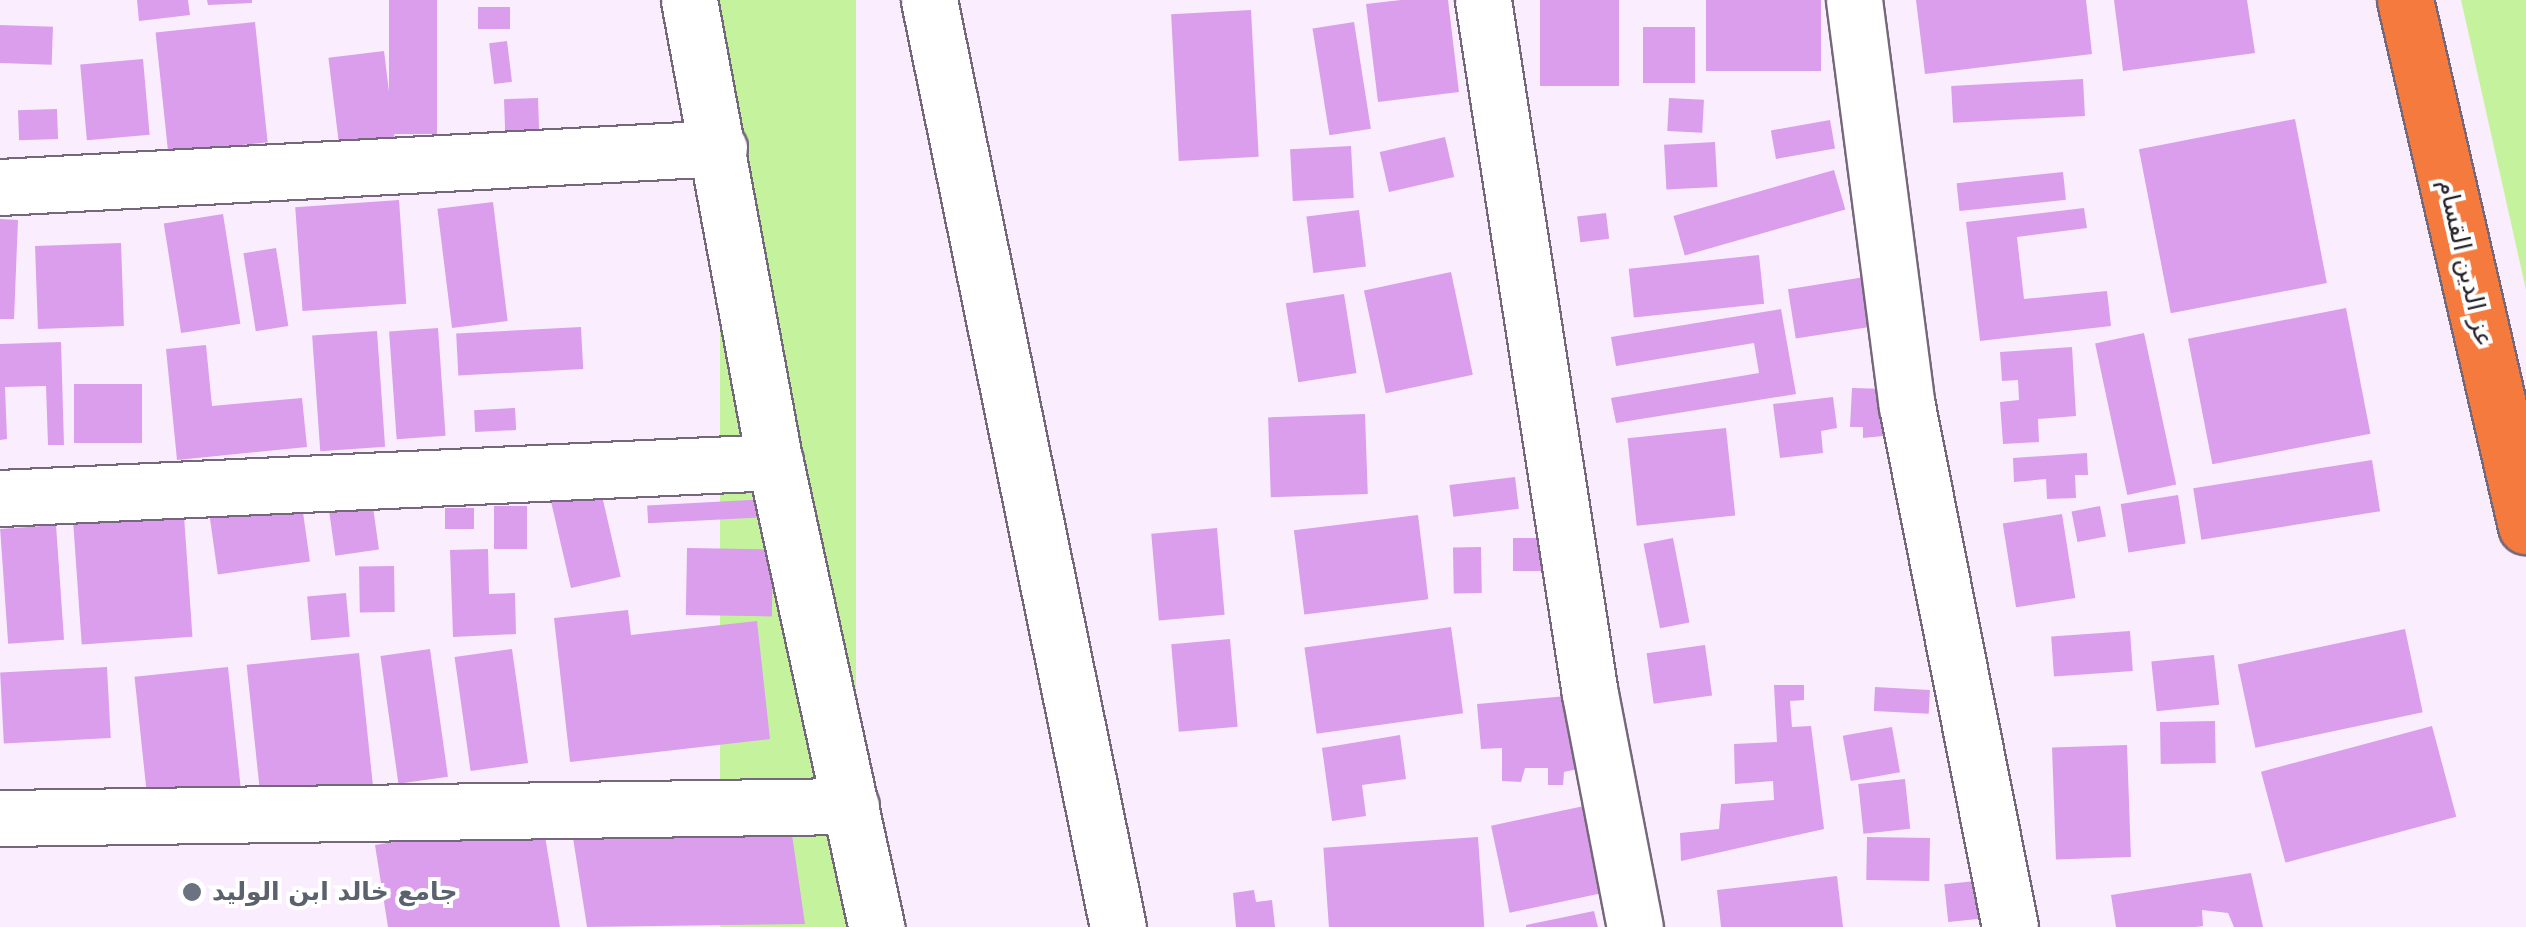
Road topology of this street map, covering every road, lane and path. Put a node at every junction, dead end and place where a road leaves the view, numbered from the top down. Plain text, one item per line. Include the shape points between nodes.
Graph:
1 (689, 0) edge
2 (929, 0) edge
3 (1482, 0) edge
4 (1854, 0) edge
5 (2404, 0) edge
6 (719, 148) junction
7 (0, 187) edge
8 (776, 462) junction
9 (0, 498) edge
10 (2526, 526) edge
11 (852, 806) junction
12 (0, 818) edge
13 (876, 927) edge
14 (1118, 927) edge
15 (1636, 927) edge
16 (2010, 927) edge

1 - 6 street
2 - 14 street
3 - 15 street via 1590,694
4 - 16 street via 1907,406
5 - 10 highway, عز الدين القسام
6 - 7 street
6 - 8 street
8 - 9 street
8 - 11 street
11 - 12 street
11 - 13 street

